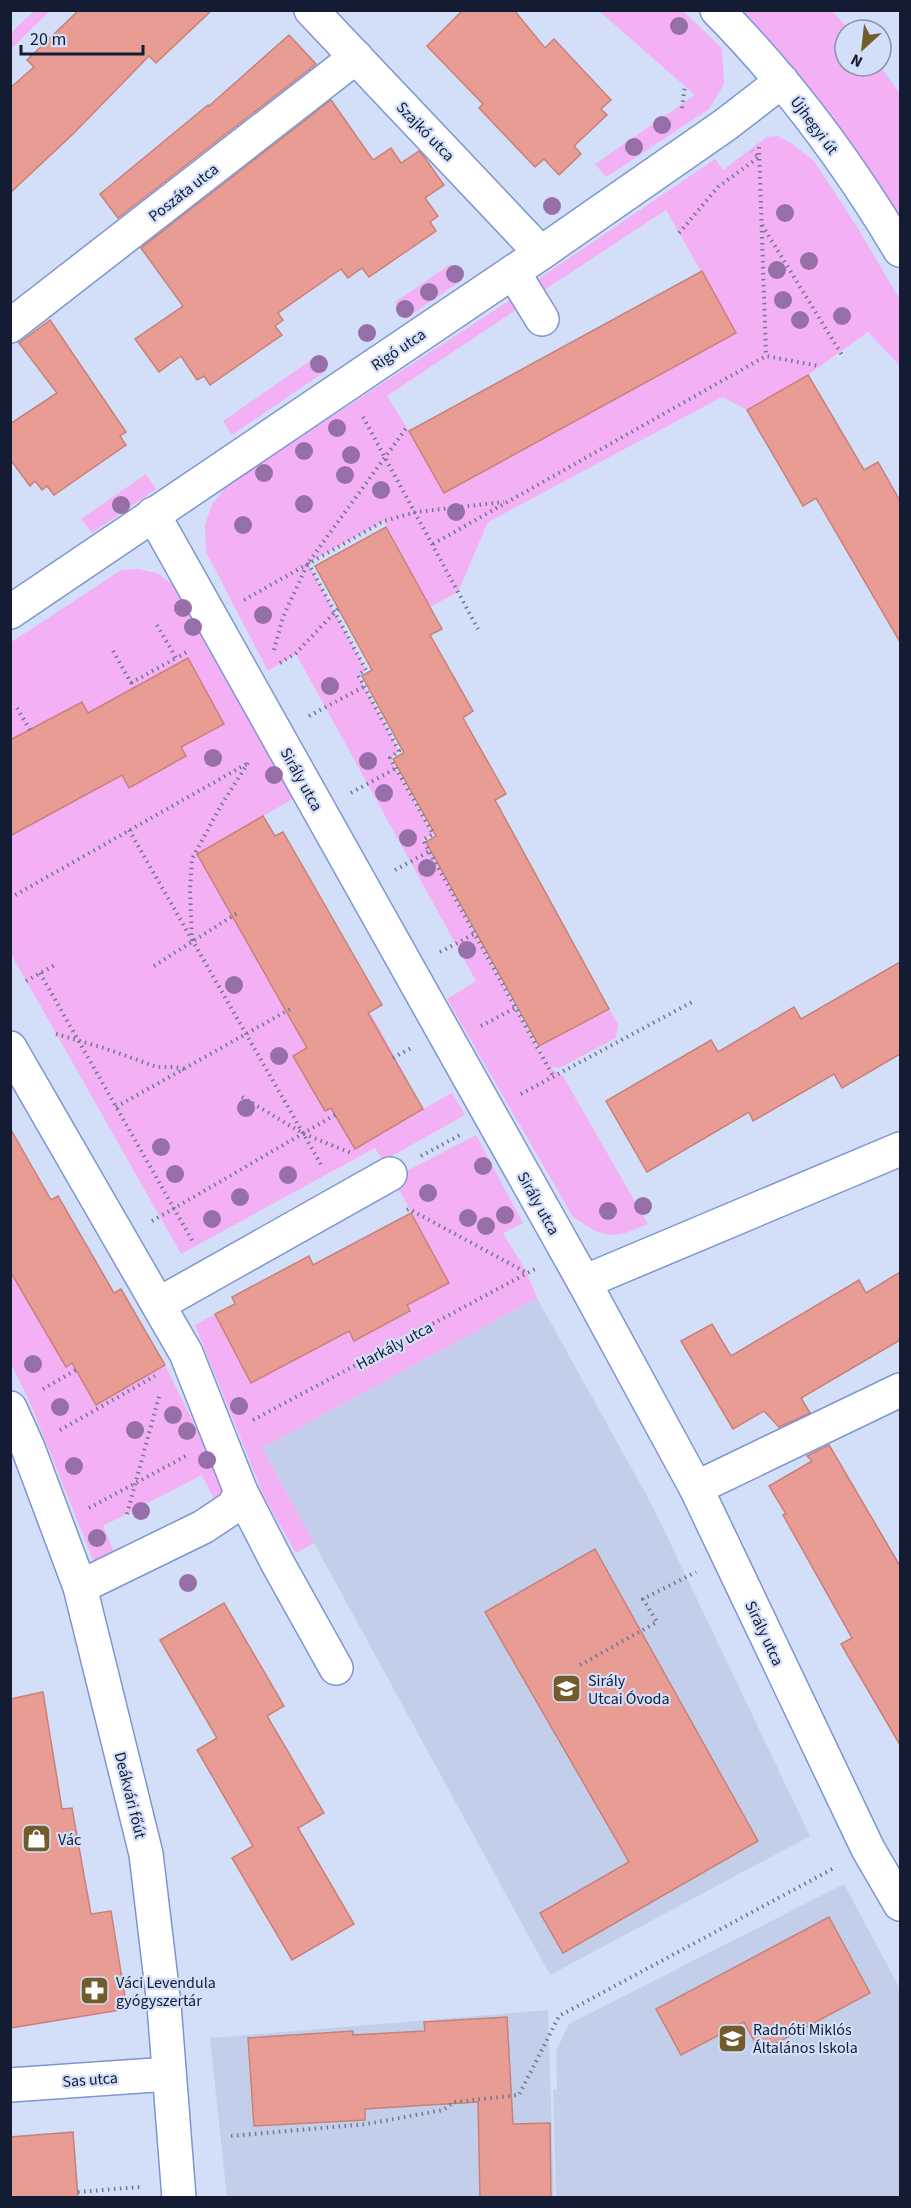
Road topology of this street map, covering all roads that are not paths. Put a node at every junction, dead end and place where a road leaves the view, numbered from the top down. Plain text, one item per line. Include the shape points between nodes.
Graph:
1 (311, 10) edge
2 (717, 10) edge
3 (356, 57) junction
4 (770, 90) junction
5 (900, 250) edge
6 (541, 253) junction
7 (513, 272) junction
8 (542, 319) dead end
9 (10, 326) edge
10 (153, 514) junction
11 (10, 612) edge
12 (10, 1048) edge
13 (900, 1149) edge
14 (390, 1174) road end
15 (584, 1282) junction
16 (159, 1304) junction
17 (900, 1390) edge
18 (10, 1408) edge
19 (696, 1488) junction
20 (242, 1491) junction
21 (80, 1587) junction
22 (336, 1668) dead end
23 (900, 1904) edge
24 (169, 2074) junction
25 (10, 2085) edge
26 (179, 2198) edge

1 - 3 street, Szajkó utca
2 - 4 street, Újhegyi út
3 - 6 street, Szajkó utca
3 - 9 street, Poszáta utca
4 - 5 street, Újhegyi út via 833,147
4 - 6 street, Rigó utca
6 - 7 street, Rigó utca
7 - 8 street
7 - 10 street, Rigó utca
10 - 11 street, Rigó utca
10 - 15 street, Sirály utca via 212,619 258,676 279,739
12 - 16 street
13 - 15 street
14 - 16 street
15 - 19 street, Sirály utca
16 - 20 street via 177,1354 221,1437
17 - 19 street
18 - 21 street, Deákvári főút
19 - 23 street, Sirály utca via 868,1849
20 - 21 street via 233,1507 203,1527
20 - 22 street
21 - 24 street, Deákvári főút via 146,1854
24 - 25 street, Sas utca
24 - 26 street, Deákvári főút

